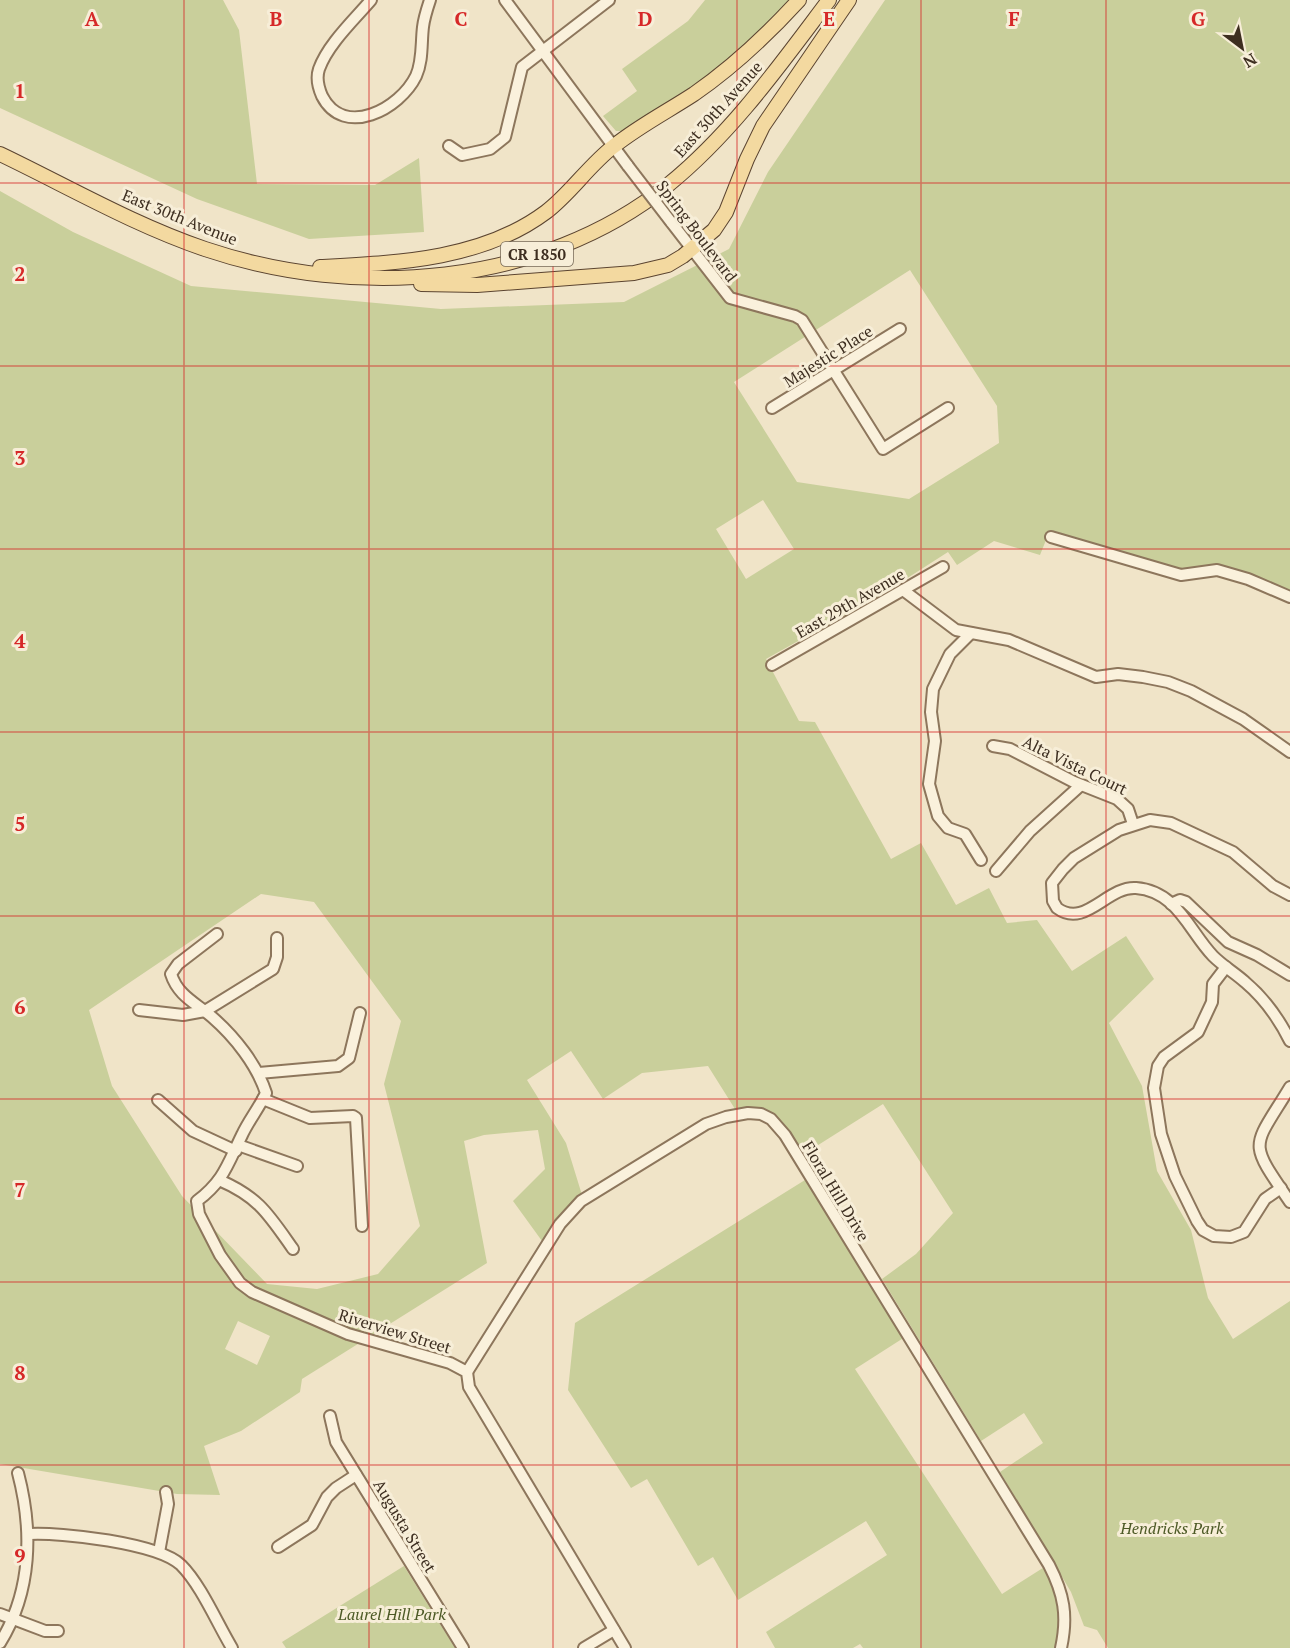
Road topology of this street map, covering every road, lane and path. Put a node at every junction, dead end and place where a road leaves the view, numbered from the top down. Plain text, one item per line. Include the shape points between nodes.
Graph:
1 (371, 0) edge
2 (430, 0) edge
3 (505, 0) edge
4 (609, 0) edge
5 (799, 0) edge
6 (829, 0) edge
7 (849, 0) edge
8 (542, 50) junction
9 (449, 146) dead end
10 (614, 146) junction
11 (0, 154) edge
12 (692, 250) junction
13 (287, 270) junction
14 (377, 279) junction
15 (900, 329) dead end
16 (834, 370) junction
17 (772, 408) dead end
18 (948, 408) dead end
19 (1051, 537) dead end
20 (943, 567) dead end
21 (903, 590) junction
22 (1290, 597) edge
23 (970, 633) junction
24 (772, 665) dead end
25 (993, 747) dead end
26 (1290, 752) edge
27 (1081, 785) junction
28 (1133, 824) junction
29 (981, 860) dead end
30 (996, 871) dead end
31 (1290, 895) edge
32 (1171, 904) junction
33 (218, 933) dead end
34 (278, 938) dead end
35 (1226, 967) junction
36 (1290, 975) edge
37 (139, 1010) dead end
38 (205, 1011) junction
39 (360, 1013) dead end
40 (1290, 1041) edge
41 (259, 1073) junction
42 (1290, 1087) edge
43 (263, 1099) junction
44 (158, 1100) dead end
45 (237, 1148) junction
46 (297, 1166) dead end
47 (219, 1180) junction
48 (1281, 1188) junction
49 (1290, 1202) edge
50 (362, 1226) dead end
51 (293, 1249) dead end
52 (467, 1372) junction
53 (330, 1416) dead end
54 (18, 1473) dead end
55 (356, 1475) junction
56 (166, 1492) dead end
57 (29, 1534) junction
58 (278, 1547) dead end
59 (159, 1552) junction
60 (0, 1614) edge
61 (12, 1617) junction
62 (614, 1630) junction
63 (58, 1631) dead end
64 (0, 1643) edge
65 (231, 1648) edge
66 (463, 1648) edge
67 (584, 1648) edge
68 (625, 1648) edge
69 (1061, 1648) edge

1 - 2 street via 351,22 319,71 317,83 324,100 334,112 347,117 380,112 396,103 416,76
3 - 8 street, Spring Boulevard
4 - 8 street
5 - 10 main road via 722,74
6 - 14 main road, East 30th Avenue / CR 1850 via 740,114 678,177 619,219 557,248 502,264 449,274
7 - 12 main road via 763,126 726,212 714,230
8 - 9 street via 522,68 505,137 490,149 462,155
8 - 10 street, Spring Boulevard
10 - 12 street, Spring Boulevard, bridge
10 - 13 main road via 546,212 506,236 438,256
11 - 13 main road, East 30th Avenue / CR 1850 via 187,241
12 - 14 main road via 668,265 634,273 477,285
12 - 16 street, Spring Boulevard via 730,298 802,320
13 - 14 main road, East 30th Avenue / CR 1850
15 - 16 street, Majestic Place
16 - 17 street, Majestic Place
16 - 18 street, Spring Boulevard via 883,449
19 - 22 street via 1181,575 1216,570
20 - 21 street, East 29th Avenue
21 - 23 street via 940,621
21 - 24 street, East 29th Avenue
23 - 26 street via 1009,640 1096,677 1118,674 1168,682 1244,718
23 - 29 street via 950,654 933,689 935,741 929,784 938,816 948,828 965,834
25 - 27 street, Alta Vista Court via 1010,749
27 - 28 street, Alta Vista Court via 1124,804
27 - 30 street via 1030,831
28 - 31 street via 1150,820 1171,823 1233,852
28 - 32 street via 1098,842 1063,868 1052,883 1053,901 1062,912 1075,914 1089,910 1119,890 1137,888 1156,893
32 - 35 street
32 - 36 street via 1186,902 1228,942
33 - 38 street via 171,974 181,994
34 - 38 street via 273,969
35 - 40 street via 1262,999
35 - 48 street via 1213,984 1212,1002 1198,1032 1158,1066 1154,1088 1161,1134 1174,1176 1197,1221 1214,1236 1231,1237 1244,1232 1265,1199
37 - 38 street via 183,1015
38 - 41 street
39 - 41 street via 349,1058 338,1066
41 - 43 street via 266,1093
42 - 48 street via 1258,1144 1263,1161
43 - 45 street
43 - 50 street via 310,1118 356,1118
44 - 45 street via 193,1131
45 - 46 street
45 - 47 street
47 - 51 street via 255,1200
47 - 52 street, Riverview Street via 197,1201 199,1215 240,1283 283,1308 348,1334 450,1363
48 - 49 street
52 - 62 street, Riverview Street via 469,1387
52 - 69 street, Floral Hill Drive via 560,1224 582,1201 706,1124 748,1113 771,1119 785,1135 1049,1565 1065,1603
53 - 55 street, Augusta Street via 336,1442
54 - 57 street
55 - 58 street via 327,1497 312,1525
55 - 66 street, Augusta Street
56 - 59 street via 168,1504
57 - 59 street via 77,1536
57 - 61 street via 22,1589
59 - 65 street via 182,1566
60 - 61 street
61 - 63 street via 45,1631
61 - 64 street
62 - 67 street
62 - 68 street, Riverview Street

